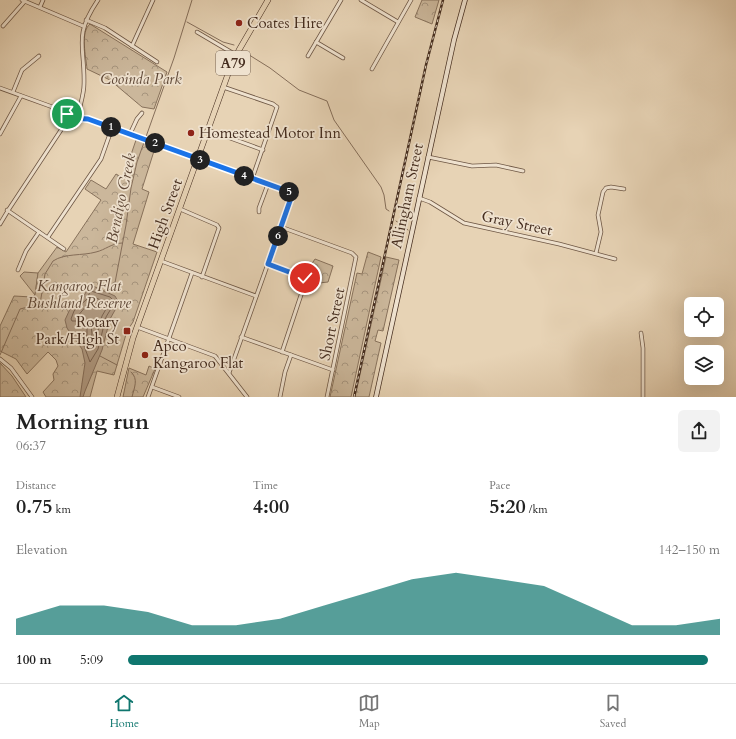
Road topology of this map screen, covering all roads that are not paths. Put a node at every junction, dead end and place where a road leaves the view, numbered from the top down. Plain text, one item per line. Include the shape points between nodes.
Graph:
1 (43, 0) edge
2 (98, 0) edge
3 (153, 0) edge
4 (268, 0) edge
5 (341, 0) edge
6 (361, 0) edge
7 (411, 0) edge
8 (465, 0) edge
9 (24, 1) edge
10 (40, 8) junction
11 (86, 20) junction
12 (398, 22) junction
13 (3, 26) dead end
14 (83, 26) junction
15 (197, 32) dead end
16 (316, 42) junction
17 (132, 46) junction
18 (236, 55) junction
19 (38, 56) dead end
20 (308, 56) dead end
21 (343, 58) dead end
22 (157, 62) dead end
23 (372, 69) dead end
24 (223, 87) junction
25 (0, 88) edge
26 (13, 92) junction
27 (21, 96) junction
28 (81, 99) junction
29 (71, 108) junction
30 (58, 109) junction
31 (79, 112) junction
32 (142, 113) dead end
33 (67, 115) junction
34 (76, 118) junction
35 (72, 119) junction
36 (88, 119) junction
37 (63, 128) junction
38 (112, 128) junction
39 (208, 130) junction
40 (0, 134) edge
41 (130, 134) junction
42 (263, 150) junction
43 (428, 157) junction
44 (198, 159) junction
45 (523, 171) dead end
46 (252, 179) junction
47 (268, 184) junction
48 (624, 189) dead end
49 (419, 198) junction
50 (180, 208) junction
51 (7, 210) junction
52 (260, 212) dead end
53 (0, 224) edge
54 (281, 228) junction
55 (39, 232) junction
56 (48, 238) junction
57 (64, 249) dead end
58 (596, 253) junction
59 (615, 259) dead end
60 (160, 261) junction
61 (268, 264) junction
62 (18, 270) dead end
63 (192, 273) junction
64 (202, 277) junction
65 (256, 296) junction
66 (137, 326) junction
67 (641, 333) dead end
68 (241, 337) junction
69 (169, 338) junction
70 (282, 352) junction
71 (291, 355) junction
72 (0, 359) edge
73 (333, 370) junction
74 (229, 373) junction
75 (152, 387) junction
76 (32, 397) edge
77 (117, 397) edge
78 (148, 397) edge
79 (179, 397) edge
80 (247, 397) edge
81 (280, 397) edge
82 (327, 397) edge
83 (376, 397) edge
84 (643, 397) edge

1 - 10 street
2 - 11 street
3 - 17 street
4 - 18 highway, High Street / A79
5 - 16 street
6 - 12 street
7 - 12 street
8 - 43 street, Allingham Street
9 - 10 street
9 - 13 street
10 - 14 street
11 - 14 street
11 - 17 street via 105,28
12 - 23 street
14 - 28 street via 81,44 84,84
15 - 18 street
16 - 20 street
16 - 21 street
17 - 22 street
18 - 24 highway, High Street / A79
19 - 26 street via 22,70
24 - 39 highway, High Street / A79
24 - 42 street via 277,107
25 - 26 street
26 - 27 street
27 - 30 street
27 - 40 street
28 - 29 street
28 - 31 street
29 - 30 street
29 - 31 street
29 - 33 street
30 - 33 street
31 - 34 street
31 - 36 street
32 - 41 street
33 - 35 street
33 - 37 street
34 - 35 street
34 - 36 street
35 - 37 street
36 - 38 street
37 - 51 street
38 - 41 street
38 - 56 street via 101,159
39 - 42 street
39 - 44 highway, High Street / A79
41 - 44 street
42 - 46 street
43 - 45 street via 472,166 496,165
43 - 49 street, Allingham Street
44 - 46 street
44 - 50 highway, High Street / A79
46 - 47 street
47 - 52 street via 259,208
47 - 54 street via 291,194
48 - 58 street via 609,187 603,192
49 - 58 street, Gray Street via 469,225
49 - 83 street, Allingham Street
50 - 60 highway, High Street / A79
50 - 64 street via 219,228
51 - 53 street
51 - 55 street
54 - 61 street
54 - 73 street, Short Street via 356,255
55 - 56 street
55 - 62 street via 26,251
56 - 57 street
58 - 59 street, Gray Street
60 - 63 street
60 - 66 highway, High Street / A79
61 - 65 street
61 - 70 street via 305,278 306,281
63 - 64 street
63 - 69 street
64 - 65 street
65 - 68 street
66 - 69 street
66 - 77 highway, High Street / A79
67 - 84 street
68 - 70 street
68 - 74 street
69 - 74 street via 212,354
69 - 75 street
70 - 71 street
71 - 73 street
71 - 81 street
72 - 76 street via 11,368
73 - 82 street, Short Street
74 - 80 street
75 - 78 street
75 - 79 street

